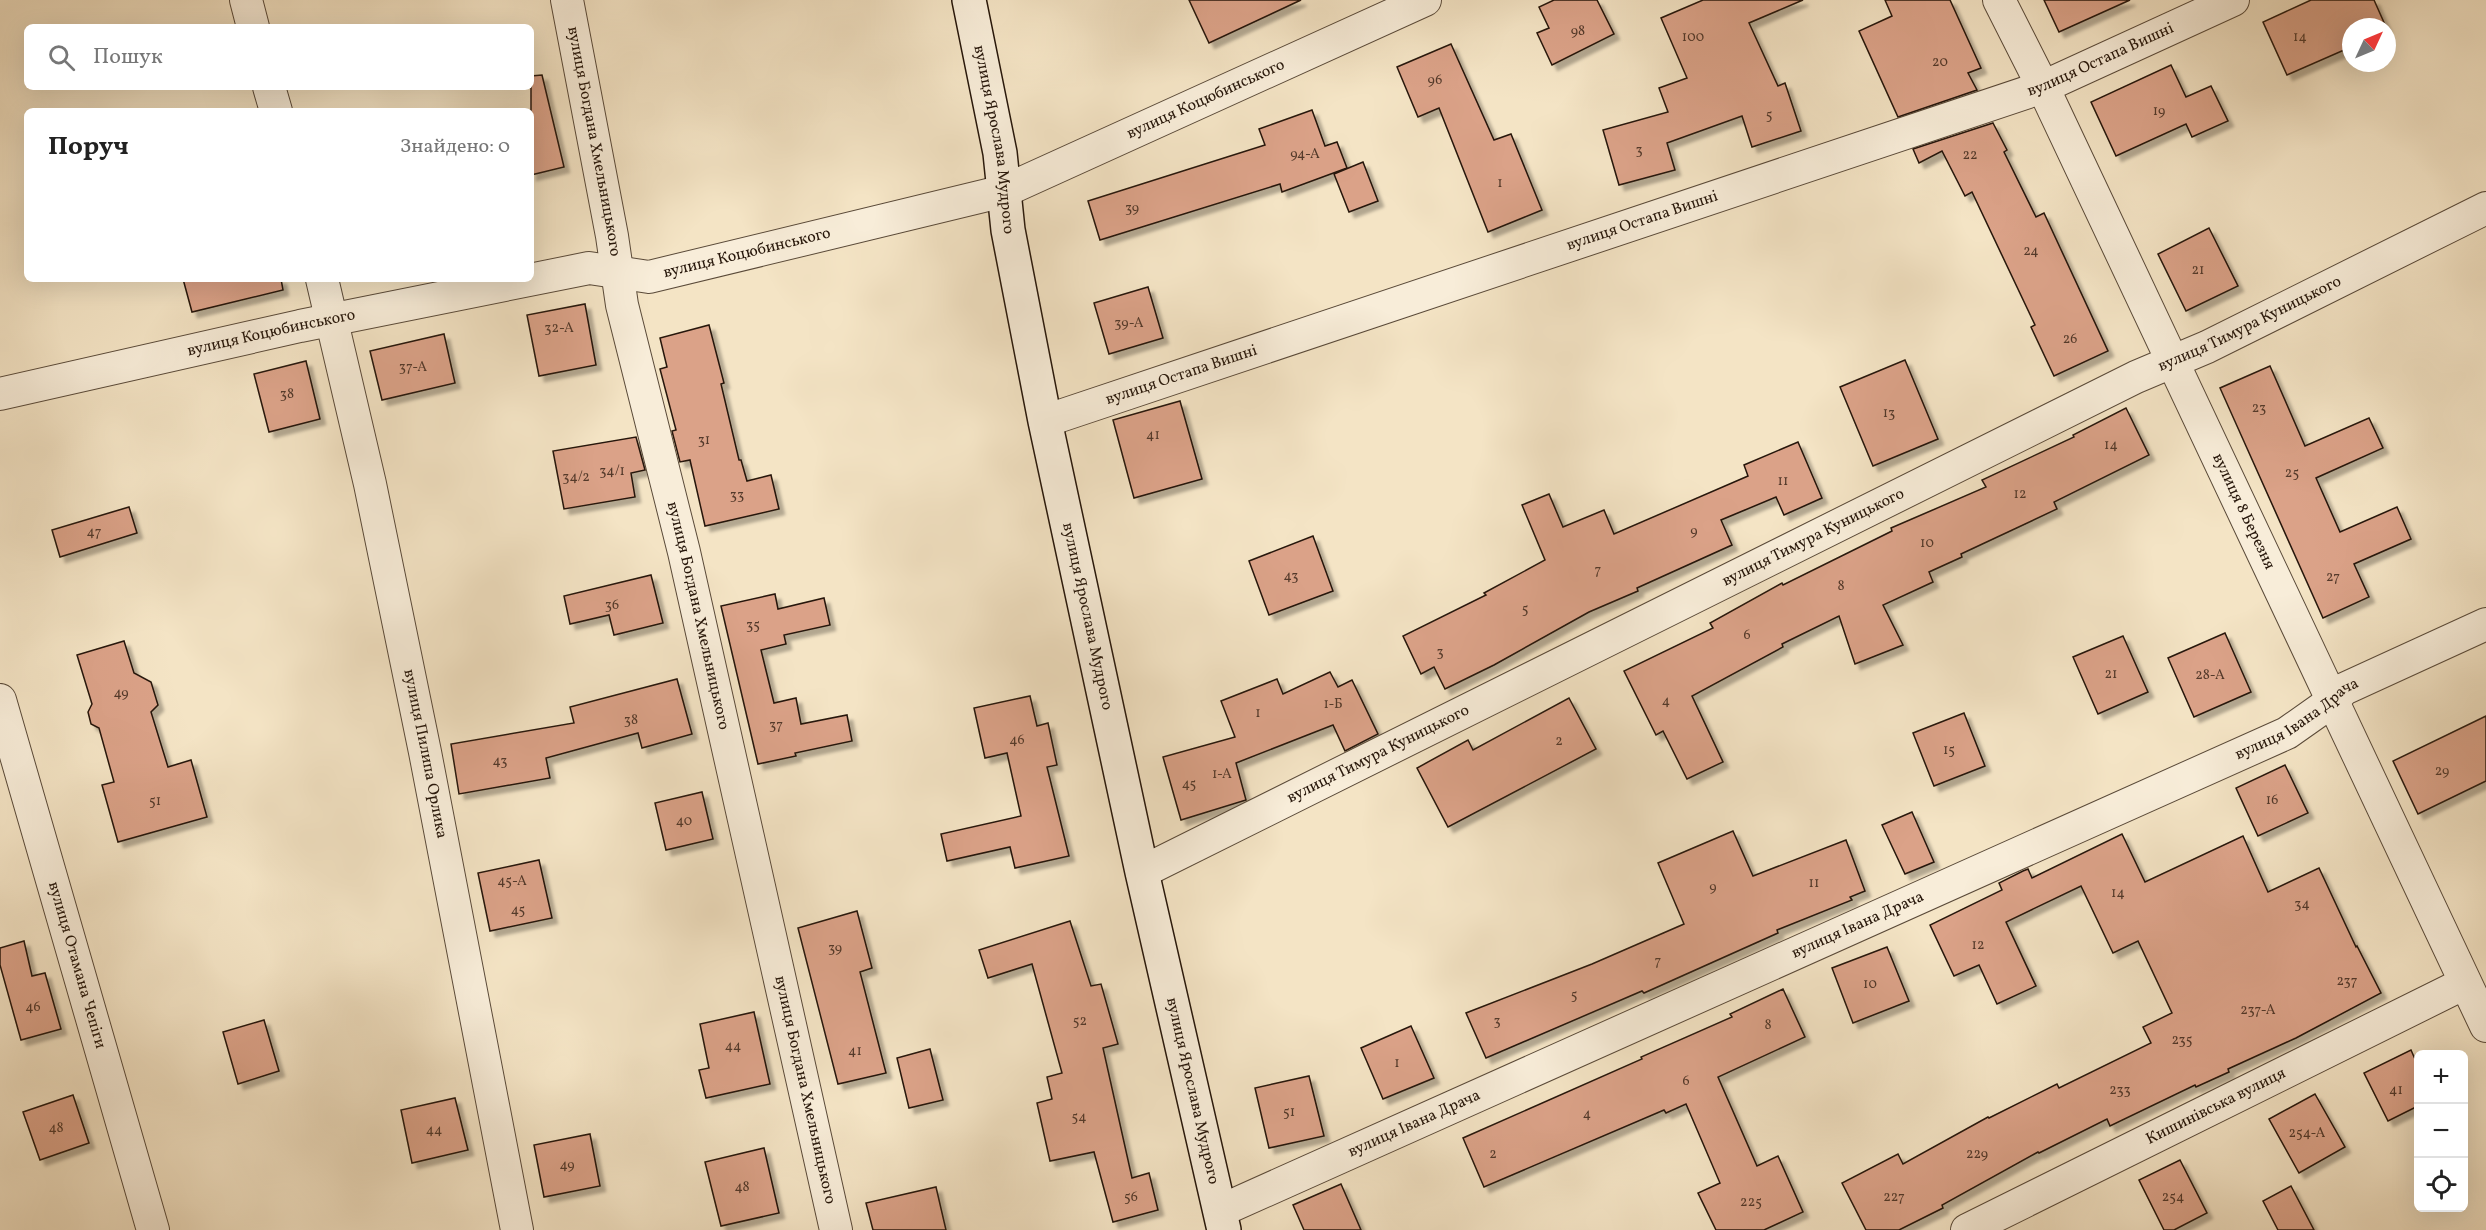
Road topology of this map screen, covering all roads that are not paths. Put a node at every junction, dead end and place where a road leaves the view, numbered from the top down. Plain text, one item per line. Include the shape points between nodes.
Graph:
1 (246, 0) edge
2 (567, 0) edge
3 (969, 0) edge
4 (1425, 0) edge
5 (1999, 0) edge
6 (2233, 0) edge
7 (252, 24) edge
8 (2043, 87) junction
9 (271, 90) edge
10 (275, 108) edge
11 (1004, 191) junction
12 (2486, 208) edge
13 (617, 272) junction
14 (534, 279) edge
15 (323, 282) edge
16 (521, 282) edge
17 (332, 321) junction
18 (2172, 363) junction
19 (0, 394) edge
20 (1045, 421) junction
21 (2486, 624) edge
22 (0, 700) edge
23 (2331, 702) junction
24 (1142, 872) junction
25 (2465, 983) junction
26 (2486, 1026) edge
27 (1222, 1220) edge
28 (1980, 1227) edge
29 (153, 1230) edge
30 (517, 1230) edge
31 (836, 1230) edge

1 - 7 street
2 - 13 street, вулиця Богдана Хмельницького
3 - 11 street, вулиця Ярослава Мудрого
4 - 11 street, вулиця Коцюбинського
5 - 8 street, вулиця 8 Березня
6 - 8 street, вулиця Остапа Вишні
8 - 18 street, вулиця 8 Березня
8 - 20 street, вулиця Остапа Вишні
9 - 10 street
11 - 13 street, вулиця Коцюбинського via 649,277
11 - 20 street, вулиця Ярослава Мудрого
12 - 18 street, вулиця Тимура Куницького
13 - 14 street, вулиця Коцюбинського via 589,268
13 - 31 street, вулиця Богдана Хмельницького
15 - 17 street, вулиця Пилипа Орлика
16 - 17 street, вулиця Коцюбинського
17 - 19 street, вулиця Коцюбинського
17 - 30 street, вулиця Пилипа Орлика via 370,484
18 - 23 street, вулиця 8 Березня
18 - 24 street, вулиця Тимура Куницького via 2136,377
20 - 24 street, вулиця Ярослава Мудрого
21 - 23 street, вулиця Івана Драча via 2344,689
22 - 29 street, вулиця Отамана Чепіги
23 - 25 street, вулиця 8 Березня
23 - 27 street, вулиця Івана Драча via 2287,733
24 - 27 street, вулиця Ярослава Мудрого
25 - 26 street, вулиця 8 Березня
25 - 28 street, Кишинівська вулиця

